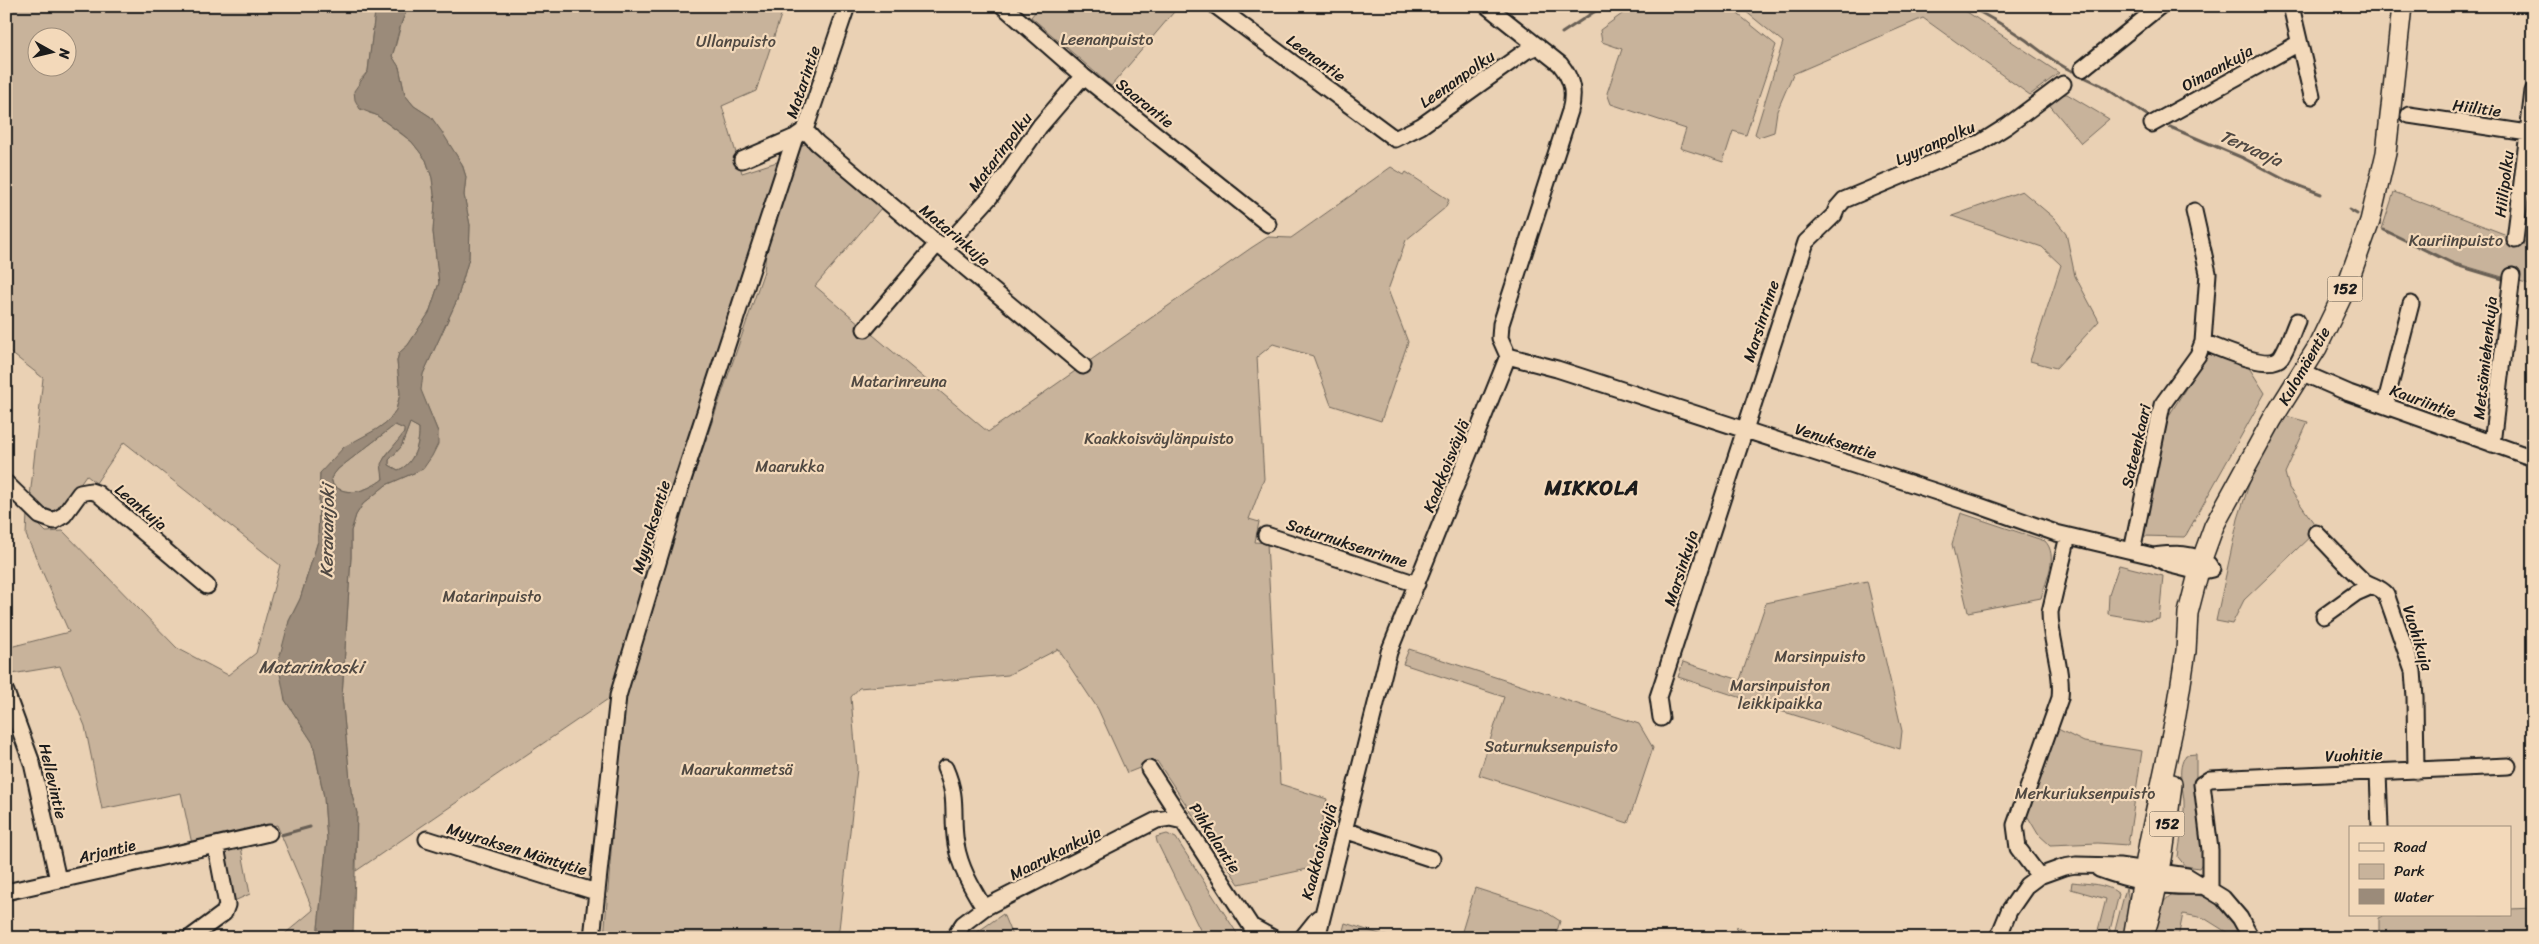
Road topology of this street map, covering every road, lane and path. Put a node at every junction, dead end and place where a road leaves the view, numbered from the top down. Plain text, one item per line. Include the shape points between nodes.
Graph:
1 (847, 6) edge
2 (1003, 6) edge
3 (1216, 6) edge
4 (1487, 6) edge
5 (2160, 6) edge
6 (2291, 6) edge
7 (2389, 6) edge
8 (2402, 6) edge
9 (2299, 43) junction
10 (1538, 46) junction
11 (2082, 69) dead end
12 (1083, 76) junction
13 (2063, 84) dead end
14 (2533, 91) edge
15 (2312, 96) dead end
16 (2391, 112) junction
17 (2409, 115) dead end
18 (2152, 124) dead end
19 (2528, 133) junction
20 (800, 134) junction
21 (1395, 139) joint
22 (742, 160) dead end
23 (2194, 210) dead end
24 (1268, 224) dead end
25 (1819, 227) joint
26 (2515, 240) dead end
27 (941, 246) junction
28 (2512, 276) dead end
29 (2411, 304) dead end
30 (2298, 321) dead end
31 (865, 329) dead end
32 (2203, 342) junction
33 (1508, 356) junction
34 (1083, 366) dead end
35 (2302, 373) junction
36 (2384, 405) junction
37 (1744, 430) junction
38 (2492, 444) junction
39 (2533, 458) edge
40 (6, 482) edge
41 (2316, 533) dead end
42 (1266, 535) dead end
43 (2068, 536) junction
44 (2132, 552) junction
45 (2204, 566) junction
46 (1417, 584) junction
47 (207, 586) dead end
48 (2372, 586) junction
49 (2324, 616) dead end
50 (6, 692) edge
51 (1661, 718) dead end
52 (2508, 766) dead end
53 (946, 768) dead end
54 (1149, 769) dead end
55 (2416, 770) junction
56 (2378, 772) junction
57 (1183, 821) junction
58 (2380, 826) edge
59 (1344, 830) junction
60 (269, 833) dead end
61 (427, 839) dead end
62 (216, 847) junction
63 (1432, 859) dead end
64 (2039, 876) junction
65 (2151, 876) junction
66 (58, 880) junction
67 (2205, 887) junction
68 (6, 892) edge
69 (596, 892) junction
70 (984, 908) junction
71 (1322, 913) junction
72 (1254, 932) edge
73 (190, 938) edge
74 (592, 938) edge
75 (954, 938) edge
76 (1273, 938) edge
77 (1302, 938) edge
78 (1316, 938) edge
79 (1998, 938) edge
80 (2133, 938) edge
81 (2143, 938) edge
82 (2251, 938) edge

1 - 20 street, Matarintie
2 - 12 street, Saarantie
3 - 21 street, Leenantie
4 - 10 street
5 - 11 street
6 - 9 street
7 - 16 main road, Kulomäentie / 152
8 - 16 main road, Kulomäentie / 152
9 - 15 street
9 - 18 street, Oinaankuja
10 - 21 street, Leenanpolku via 1526,51 1421,126
10 - 33 street via 1568,73 1574,98 1501,324 1500,338
12 - 24 street, Saarantie
12 - 27 street, Matarinpolku via 1040,126 990,197
13 - 25 street, Lyyranpolku via 1980,143 1844,200 1834,215
14 - 19 street
16 - 35 main road, Kulomäentie / 152 via 2386,153 2370,221 2346,288
17 - 19 street, Hiilitie
19 - 26 street, Hiilipolku
20 - 22 street, Matarintie
20 - 27 street, Matarinkuja via 817,144
20 - 69 street, Myyraksentie via 679,492 618,696
23 - 32 street, Sateenkaari via 2208,273
25 - 37 street, Marsinrinne via 1804,247
27 - 31 street, Matarinpolku
27 - 34 street, Matarinkuja
28 - 38 street, Metsämiehenkuja
29 - 36 street
30 - 32 street via 2280,358 2268,364
32 - 44 street, Sateenkaari via 2198,355 2162,405
33 - 37 street, Venuksentie
33 - 46 street, Kaakkoisväylä
35 - 36 street, Kauriintie via 2322,384
35 - 45 main road, Kulomäentie / 152 via 2272,420 2214,526
36 - 38 street, Kauriintie
37 - 43 street, Venuksentie
37 - 51 street, Marsinkuja via 1658,696
38 - 39 street, Kauriintie
40 - 47 street, Leankuja via 40,516 54,521 64,515 80,493 97,493
41 - 48 street, Vuohikuja
42 - 46 street, Saturnuksenrinne
43 - 44 street, Venuksentie
43 - 64 street via 2050,612 2060,698 2015,825 2018,848
44 - 45 street, Venuksentie via 2153,556 2175,554
45 - 65 main road, Kulomäentie / 152 via 2188,613 2186,651 2169,742
46 - 59 street, Kaakkoisväylä via 1389,652
48 - 49 street via 2356,593
48 - 55 street, Vuohikuja via 2381,588 2386,594 2412,671
50 - 66 street, Hellevintie via 32,763
52 - 55 street, Vuohitie
53 - 70 street via 953,786 960,860
54 - 57 street, Pihkalantie
55 - 56 street, Vuohitie
56 - 58 street
56 - 67 street, Vuohitie via 2210,779 2202,784 2210,850
57 - 70 street, Maarukankuja via 1157,820
57 - 72 street, Pihkalantie
59 - 63 street
59 - 71 street, Kaakkoisväylä
60 - 62 street, Arjantie
61 - 69 street, Myyraksen Mäntytie
62 - 66 street, Arjantie via 189,850
62 - 73 street via 227,905 224,913
64 - 65 street via 2064,867 2089,865 2118,876
64 - 79 street via 2027,885
65 - 67 street via 2187,876
65 - 80 main road, Kulomäentie / 152
65 - 81 main road, Kulomäentie / 152 via 2151,913
66 - 68 street, Arjantie
67 - 82 street via 2228,902
69 - 74 street, Myyraksentie
70 - 75 street, Maarukankuja via 963,924
71 - 77 street, Kaakkoisväylä
71 - 78 street, Kaakkoisväylä
72 - 76 street, Pihkalantie

